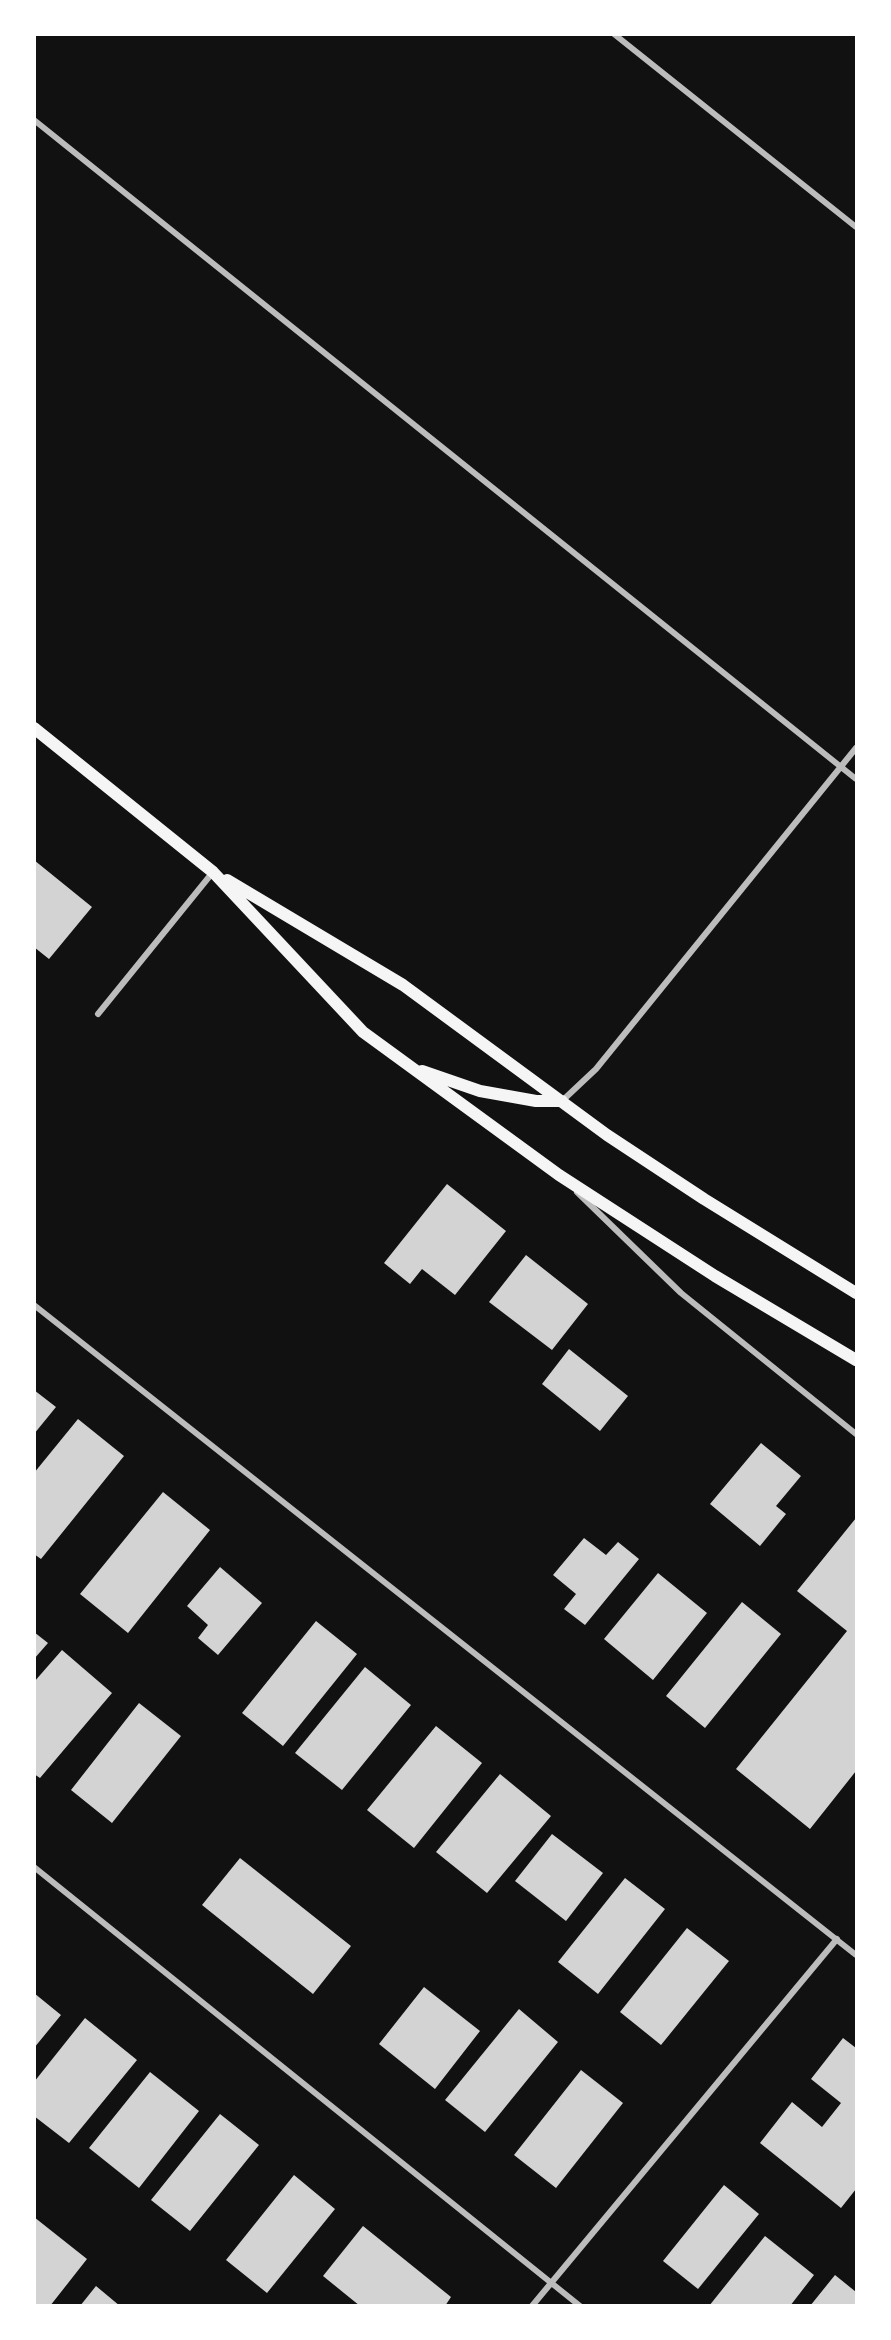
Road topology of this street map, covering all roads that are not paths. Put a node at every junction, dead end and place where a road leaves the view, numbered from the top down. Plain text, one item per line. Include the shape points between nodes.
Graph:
1 (614, 34) edge
2 (34, 120) edge
3 (856, 227) edge
4 (34, 728) edge
5 (856, 748) edge
6 (842, 767) junction
7 (856, 779) edge
8 (213, 872) junction
9 (98, 1014) dead end
10 (406, 1065) junction
11 (562, 1101) junction
12 (559, 1175) junction
13 (856, 1293) edge
14 (34, 1305) edge
15 (856, 1360) edge
16 (856, 1434) edge
17 (34, 1867) edge
18 (837, 1939) junction
19 (856, 1955) edge
20 (551, 2282) junction
21 (532, 2306) edge
22 (580, 2306) edge

1 - 3 street
2 - 6 street
4 - 8 main road
5 - 6 street
6 - 7 street
6 - 11 street via 596,1069
8 - 9 street
8 - 10 main road via 363,1032
8 - 11 main road via 403,985
10 - 11 main road via 480,1091 536,1101
10 - 12 main road
11 - 13 main road via 695,1194
12 - 15 main road via 715,1276
12 - 16 street via 681,1293
14 - 18 street
17 - 20 street
18 - 19 street
18 - 20 street
20 - 21 street
20 - 22 street

